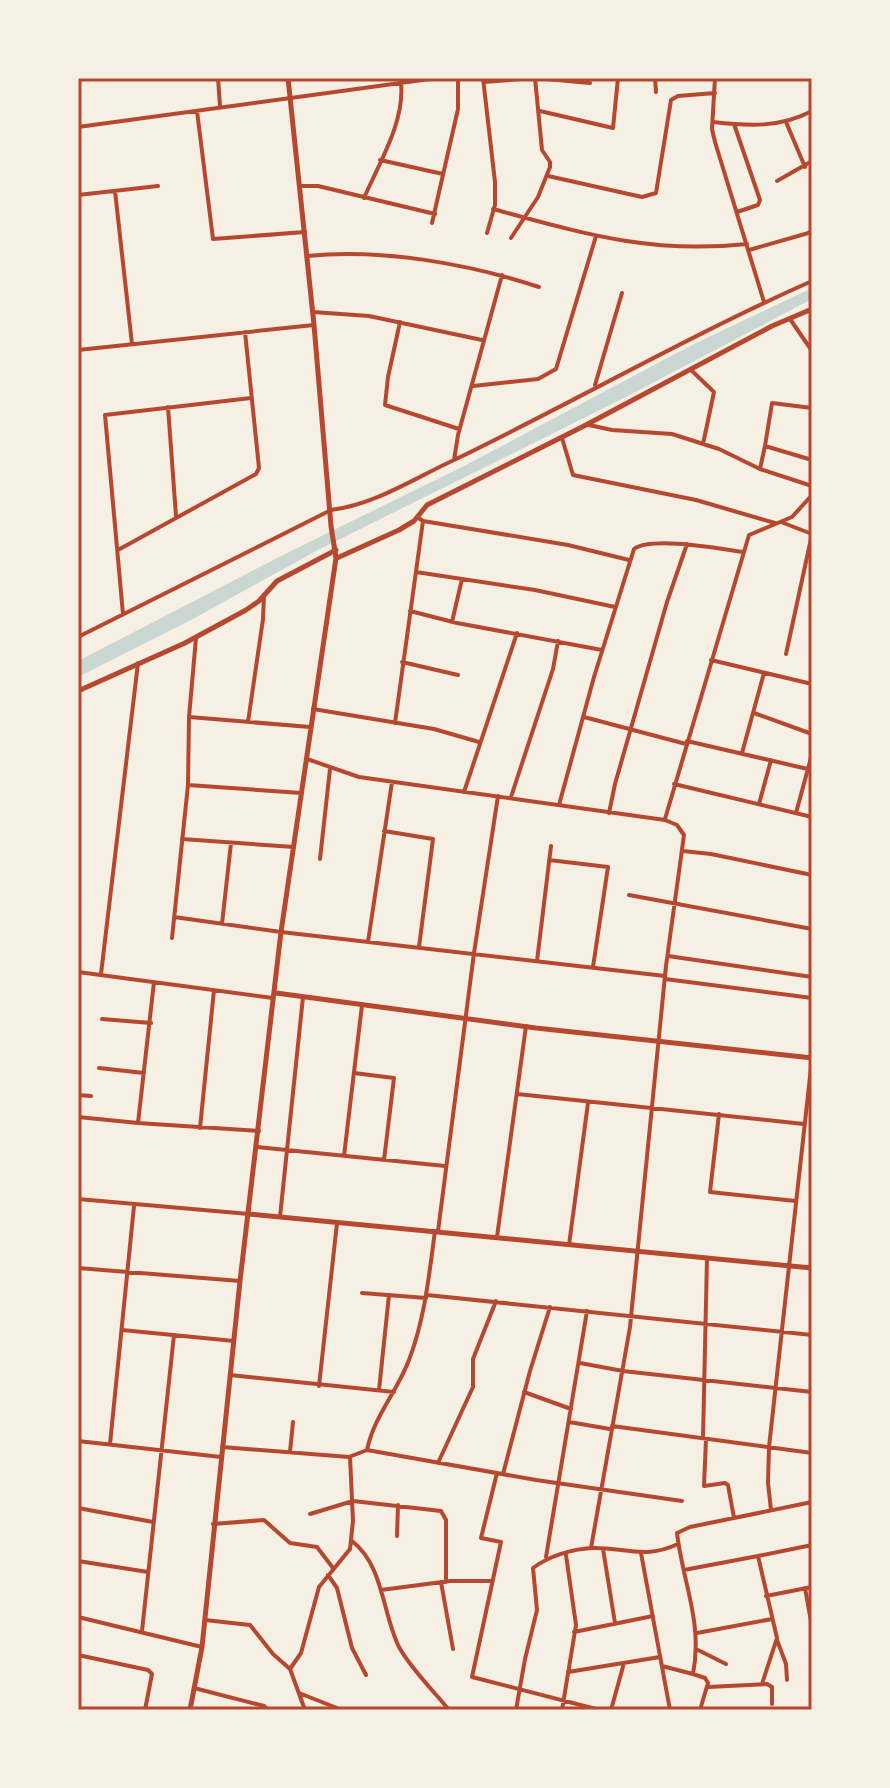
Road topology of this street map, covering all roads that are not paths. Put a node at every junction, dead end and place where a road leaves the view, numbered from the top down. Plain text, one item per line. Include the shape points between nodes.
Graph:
1 (218, 78) edge
2 (288, 78) edge
3 (437, 78) edge
4 (458, 78) edge
5 (535, 78) edge
6 (618, 78) edge
7 (655, 78) edge
8 (715, 78) edge
9 (483, 80) edge
10 (401, 83) junction
11 (590, 83) dead end
12 (656, 92) dead end
13 (715, 93) junction
14 (290, 98) junction
15 (220, 106) junction
16 (197, 110) junction
17 (540, 111) junction
18 (812, 111) edge
19 (713, 122) junction
20 (786, 122) junction
21 (734, 124) junction
22 (78, 127) edge
23 (380, 160) junction
24 (812, 161) edge
25 (805, 167) junction
26 (443, 174) junction
27 (548, 176) junction
28 (777, 181) dead end
29 (158, 186) dead end
30 (300, 186) junction
31 (115, 191) junction
32 (78, 195) edge
33 (364, 198) junction
34 (493, 209) junction
35 (737, 212) junction
36 (435, 214) junction
37 (525, 218) junction
38 (432, 223) dead end
39 (305, 232) junction
40 (812, 232) edge
41 (487, 233) dead end
42 (596, 236) junction
43 (511, 238) dead end
44 (748, 247) junction
45 (307, 256) junction
46 (502, 275) junction
47 (812, 281) edge
48 (539, 287) dead end
49 (622, 293) dead end
50 (764, 302) junction
51 (812, 309) edge
52 (313, 312) junction
53 (790, 319) junction
54 (400, 322) junction
55 (314, 325) junction
56 (245, 332) junction
57 (482, 340) junction
58 (132, 344) junction
59 (78, 350) edge
60 (812, 351) edge
61 (691, 369) junction
62 (473, 386) junction
63 (594, 387) junction
64 (251, 398) junction
65 (168, 407) junction
66 (812, 408) edge
67 (588, 424) junction
68 (459, 429) junction
69 (561, 437) junction
70 (703, 444) junction
71 (765, 446) junction
72 (454, 460) junction
73 (812, 460) edge
74 (760, 469) junction
75 (812, 486) edge
76 (812, 495) edge
77 (804, 506) junction
78 (812, 508) edge
79 (331, 510) junction
80 (176, 516) junction
81 (420, 519) junction
82 (780, 523) junction
83 (812, 534) edge
84 (687, 544) junction
85 (336, 548) junction
86 (118, 550) junction
87 (744, 552) junction
88 (336, 558) junction
89 (629, 560) junction
90 (416, 572) junction
91 (462, 579) junction
92 (264, 595) junction
93 (615, 607) junction
94 (410, 611) junction
95 (123, 614) junction
96 (452, 622) junction
97 (517, 633) junction
98 (78, 637) edge
99 (196, 637) junction
100 (558, 641) junction
101 (602, 650) junction
102 (786, 654) dead end
103 (711, 660) junction
104 (402, 662) junction
105 (138, 663) junction
106 (764, 673) junction
107 (458, 675) dead end
108 (812, 684) edge
109 (78, 691) edge
110 (313, 709) junction
111 (753, 713) junction
112 (189, 717) junction
113 (583, 717) junction
114 (248, 722) junction
115 (395, 723) junction
116 (310, 727) junction
117 (630, 729) junction
118 (812, 734) edge
119 (479, 742) junction
120 (686, 743) junction
121 (742, 753) junction
122 (812, 754) edge
123 (307, 759) junction
124 (771, 760) junction
125 (330, 769) junction
126 (810, 769) edge
127 (393, 781) junction
128 (674, 784) junction
129 (188, 785) junction
130 (464, 792) junction
131 (301, 793) junction
132 (498, 796) junction
133 (511, 797) junction
134 (759, 804) junction
135 (559, 805) junction
136 (609, 813) junction
137 (796, 813) junction
138 (812, 817) edge
139 (665, 820) junction
140 (384, 831) junction
141 (182, 839) junction
142 (231, 842) junction
143 (551, 846) dead end
144 (294, 847) junction
145 (683, 851) junction
146 (320, 859) dead end
147 (549, 860) junction
148 (812, 875) edge
149 (629, 895) dead end
150 (676, 904) junction
151 (174, 917) junction
152 (222, 924) junction
153 (812, 929) edge
154 (281, 932) junction
155 (172, 938) dead end
156 (368, 942) junction
157 (419, 947) junction
158 (474, 953) junction
159 (668, 956) junction
160 (537, 961) junction
161 (593, 967) junction
162 (78, 972) edge
163 (101, 974) junction
164 (812, 977) edge
165 (665, 978) junction
166 (154, 982) junction
167 (214, 990) junction
168 (276, 996) junction
169 (303, 997) junction
170 (812, 998) edge
171 (362, 1005) junction
172 (102, 1019) dead end
173 (465, 1019) junction
174 (151, 1023) junction
175 (526, 1026) junction
176 (660, 1041) junction
177 (812, 1058) edge
178 (99, 1068) dead end
179 (144, 1073) junction
180 (354, 1073) junction
181 (517, 1094) junction
182 (78, 1095) edge
183 (91, 1096) dead end
184 (588, 1103) junction
185 (654, 1107) junction
186 (719, 1114) junction
187 (78, 1117) edge
188 (138, 1123) junction
189 (804, 1124) junction
190 (200, 1128) junction
191 (259, 1131) junction
192 (257, 1147) junction
193 (287, 1150) junction
194 (344, 1156) junction
195 (384, 1160) junction
196 (445, 1166) junction
197 (78, 1199) edge
198 (796, 1201) junction
199 (134, 1206) junction
200 (249, 1214) junction
201 (280, 1217) junction
202 (337, 1223) junction
203 (436, 1231) junction
204 (497, 1237) junction
205 (569, 1245) junction
206 (638, 1252) junction
207 (707, 1258) junction
208 (789, 1266) junction
209 (78, 1268) edge
210 (812, 1268) edge
211 (128, 1271) junction
212 (240, 1281) junction
213 (362, 1293) dead end
214 (389, 1295) junction
215 (426, 1296) junction
216 (496, 1301) junction
217 (550, 1307) junction
218 (587, 1311) junction
219 (632, 1315) junction
220 (707, 1323) junction
221 (122, 1330) junction
222 (781, 1332) junction
223 (174, 1335) junction
224 (812, 1335) edge
225 (234, 1341) junction
226 (579, 1363) junction
227 (623, 1371) junction
228 (230, 1375) junction
229 (705, 1380) junction
230 (319, 1386) junction
231 (775, 1388) junction
232 (379, 1390) junction
233 (394, 1392) junction
234 (524, 1392) junction
235 (812, 1392) edge
236 (572, 1409) junction
237 (293, 1422) dead end
238 (569, 1422) junction
239 (611, 1428) junction
240 (704, 1439) junction
241 (78, 1441) edge
242 (110, 1444) junction
243 (222, 1447) junction
244 (769, 1447) junction
245 (162, 1450) junction
246 (367, 1450) junction
247 (289, 1452) junction
248 (812, 1453) edge
249 (221, 1457) junction
250 (349, 1457) junction
251 (438, 1463) junction
252 (500, 1474) junction
253 (558, 1483) junction
254 (601, 1489) junction
255 (353, 1501) junction
256 (682, 1501) dead end
257 (812, 1502) edge
258 (398, 1505) junction
259 (78, 1508) edge
260 (771, 1510) junction
261 (310, 1514) dead end
262 (734, 1518) junction
263 (153, 1522) junction
264 (213, 1524) junction
265 (397, 1536) dead end
266 (352, 1541) junction
267 (678, 1544) junction
268 (812, 1545) edge
269 (591, 1548) junction
270 (603, 1549) junction
271 (641, 1553) junction
272 (566, 1554) junction
273 (758, 1556) junction
274 (545, 1558) junction
275 (78, 1561) edge
276 (333, 1568) junction
277 (684, 1570) junction
278 (148, 1572) junction
279 (328, 1575) junction
280 (492, 1581) junction
281 (444, 1582) junction
282 (812, 1587) edge
283 (805, 1588) junction
284 (381, 1590) junction
285 (766, 1596) junction
286 (653, 1616) junction
287 (78, 1617) edge
288 (772, 1619) junction
289 (203, 1620) junction
290 (615, 1623) junction
291 (812, 1627) edge
292 (142, 1631) junction
293 (574, 1632) junction
294 (697, 1633) junction
295 (777, 1638) junction
296 (202, 1647) junction
297 (453, 1649) dead end
298 (698, 1650) junction
299 (78, 1655) edge
300 (660, 1657) junction
301 (624, 1663) junction
302 (726, 1664) dead end
303 (662, 1666) junction
304 (290, 1669) junction
305 (568, 1672) junction
306 (693, 1674) junction
307 (366, 1675) dead end
308 (787, 1680) dead end
309 (762, 1684) junction
310 (708, 1687) junction
311 (193, 1688) junction
312 (520, 1689) junction
313 (299, 1693) junction
314 (564, 1701) junction
315 (772, 1704) dead end
316 (145, 1710) edge
317 (190, 1710) edge
318 (268, 1710) edge
319 (305, 1710) edge
320 (342, 1710) edge
321 (449, 1710) edge
322 (516, 1710) edge
323 (562, 1710) edge
324 (600, 1710) edge
325 (611, 1710) edge
326 (670, 1710) edge
327 (700, 1710) edge

1 - 15 street
2 - 14 street
3 - 10 street
4 - 26 street via 458,109
5 - 9 street
5 - 11 street
5 - 17 street
6 - 17 street via 613,128
7 - 12 street
8 - 13 street
9 - 34 street via 495,182
10 - 14 street
10 - 23 street via 402,102
13 - 19 street
13 - 27 street via 671,100 652,196
14 - 15 street
14 - 30 street
15 - 16 street
16 - 22 street
16 - 39 street via 213,239
17 - 27 street
18 - 20 street
19 - 21 street
19 - 35 street
20 - 21 street
20 - 25 street
21 - 35 street via 760,200
23 - 26 street
23 - 33 street
24 - 25 street
25 - 28 street
26 - 36 street
27 - 37 street
29 - 31 street
30 - 33 street
30 - 39 street
31 - 32 street
31 - 58 street
33 - 36 street
34 - 37 street
34 - 41 street
35 - 44 street
36 - 38 street
37 - 42 street
37 - 43 street
39 - 45 street
40 - 44 street
42 - 44 street via 668,247
42 - 62 street via 556,369 538,379
44 - 50 street
45 - 46 street via 377,256
45 - 52 street
46 - 48 street
46 - 57 street
47 - 50 street
49 - 63 street
50 - 63 street
51 - 53 street
52 - 54 street
52 - 55 street
53 - 60 street
53 - 61 street
54 - 57 street
54 - 68 street via 385,405
55 - 56 street
55 - 79 street
56 - 58 street
56 - 64 street
57 - 62 street
58 - 59 street
61 - 67 street
61 - 70 street via 714,392
62 - 68 street
63 - 72 street
64 - 65 street
64 - 80 street via 256,474
65 - 80 street
65 - 86 street via 105,415
66 - 71 street via 772,403
67 - 69 street
67 - 70 street via 672,434
68 - 72 street
69 - 81 street via 427,505
69 - 82 street via 573,475
70 - 74 street
71 - 73 street
71 - 74 street
72 - 79 street via 361,504
74 - 75 street
76 - 77 street
77 - 78 street
77 - 82 street
79 - 85 street
79 - 95 street
80 - 86 street
81 - 88 street
81 - 89 street
81 - 90 street
82 - 83 street
82 - 87 street via 751,533
83 - 102 street
84 - 87 street
84 - 89 street via 640,545
84 - 117 street
85 - 88 street
85 - 92 street via 277,581
86 - 95 street
87 - 103 street
88 - 110 street
89 - 93 street
90 - 91 street
90 - 94 street
91 - 93 street
91 - 96 street
92 - 99 street
92 - 114 street
93 - 101 street
94 - 96 street
94 - 104 street
95 - 98 street
96 - 97 street
97 - 100 street
97 - 119 street
99 - 105 street
99 - 112 street
100 - 101 street
100 - 133 street
101 - 113 street
103 - 106 street
103 - 120 street
104 - 107 street
104 - 115 street
105 - 109 street
105 - 163 street
106 - 108 street
106 - 111 street
110 - 115 street
110 - 116 street
111 - 118 street
111 - 121 street
112 - 114 street
112 - 129 street
113 - 117 street
113 - 135 street
114 - 116 street
115 - 119 street
116 - 123 street
117 - 120 street
117 - 136 street
119 - 130 street
120 - 121 street
120 - 128 street
121 - 124 street
122 - 126 street
123 - 125 street
123 - 131 street
124 - 126 street
124 - 134 street
125 - 127 street
125 - 146 street
126 - 137 street
127 - 130 street
127 - 140 street
128 - 134 street
128 - 139 street
129 - 131 street
129 - 141 street
130 - 132 street
131 - 144 street
132 - 133 street
132 - 158 street
133 - 135 street
134 - 137 street
135 - 136 street
136 - 139 street
137 - 138 street
139 - 145 street via 681,828
140 - 156 street
140 - 157 street via 433,839
141 - 142 street
141 - 151 street
142 - 144 street
142 - 152 street
143 - 147 street
144 - 154 street
145 - 148 street
145 - 150 street
147 - 160 street
147 - 161 street via 608,867
149 - 150 street
150 - 153 street
150 - 159 street
151 - 152 street
151 - 155 street
152 - 154 street
154 - 156 street
154 - 168 street
156 - 157 street
157 - 158 street
158 - 160 street
158 - 173 street
159 - 164 street
159 - 165 street
160 - 161 street
161 - 165 street
162 - 163 street
163 - 166 street
165 - 170 street
165 - 176 street
166 - 167 street
166 - 174 street
167 - 168 street
167 - 190 street
168 - 169 street
168 - 191 street
169 - 171 street
169 - 193 street
171 - 173 street
171 - 180 street
172 - 174 street
173 - 175 street
173 - 196 street
174 - 179 street
175 - 176 street
175 - 181 street
176 - 177 street
176 - 185 street
177 - 189 street
178 - 179 street
179 - 188 street
180 - 194 street
180 - 195 street via 394,1078
181 - 184 street
181 - 204 street
182 - 183 street
184 - 185 street
184 - 205 street
185 - 186 street
185 - 206 street
186 - 189 street
186 - 198 street via 710,1192
187 - 188 street
188 - 190 street
189 - 198 street
190 - 191 street
191 - 192 street
192 - 193 street
192 - 200 street
193 - 194 street
193 - 201 street
194 - 195 street
195 - 196 street
196 - 203 street
197 - 199 street
198 - 208 street
199 - 200 street
199 - 211 street
200 - 201 street
200 - 212 street
201 - 202 street
202 - 203 street
202 - 230 street
203 - 204 street
203 - 215 street
204 - 205 street
205 - 206 street
206 - 207 street
206 - 219 street
207 - 208 street
207 - 220 street
208 - 210 street
208 - 222 street
209 - 211 street
211 - 212 street
211 - 221 street
212 - 225 street
213 - 214 street
214 - 215 street
214 - 232 street
215 - 216 street
215 - 233 street via 410,1359
216 - 217 street
216 - 251 street via 473,1359 473,1387
217 - 218 street
217 - 234 street
218 - 219 street
218 - 226 street
219 - 220 street
219 - 227 street
220 - 222 street
220 - 229 street
221 - 223 street
221 - 242 street
222 - 224 street
222 - 231 street
223 - 225 street
223 - 245 street
225 - 228 street
226 - 227 street
226 - 236 street
227 - 229 street
227 - 239 street
228 - 230 street
228 - 243 street
229 - 231 street
229 - 240 street
230 - 232 street
231 - 235 street
231 - 244 street
232 - 233 street
233 - 246 street
234 - 236 street
234 - 252 street
236 - 238 street
237 - 247 street
238 - 239 street
238 - 253 street
239 - 240 street
239 - 254 street
240 - 244 street
240 - 262 street via 704,1486 728,1485
241 - 242 street
242 - 245 street
243 - 247 street
243 - 249 street
244 - 248 street
244 - 260 street
245 - 249 street
245 - 263 street
246 - 250 street
246 - 251 street
247 - 250 street
249 - 264 street
250 - 255 street
251 - 252 street
252 - 253 street
252 - 280 street via 481,1538 501,1542
253 - 254 street
253 - 274 street
254 - 256 street
254 - 269 street
255 - 258 street
255 - 261 street
255 - 266 street
257 - 260 street
258 - 265 street
258 - 281 street via 445,1516
259 - 263 street
260 - 262 street
262 - 267 street via 680,1530
263 - 278 street
264 - 276 street via 264,1520 290,1543 317,1547
264 - 289 street
266 - 276 street
266 - 284 street via 362,1549
267 - 271 street
267 - 277 street
268 - 273 street
269 - 270 street
269 - 272 street
270 - 271 street
270 - 290 street
271 - 286 street
272 - 274 street
272 - 293 street
273 - 277 street
273 - 285 street
274 - 312 street via 533,1568 537,1610
275 - 278 street
276 - 279 street
277 - 294 street
278 - 292 street
279 - 304 street via 319,1587 301,1653
279 - 307 street
280 - 281 street
280 - 312 street via 472,1677
281 - 284 street
281 - 297 street
282 - 283 street
283 - 285 street
283 - 291 street
284 - 321 street via 398,1645
285 - 288 street
286 - 290 street
286 - 300 street
287 - 292 street
288 - 294 street
288 - 295 street
289 - 296 street
289 - 304 street via 250,1625
290 - 293 street
292 - 296 street
293 - 305 street
294 - 298 street
295 - 308 street
295 - 309 street
296 - 311 street
298 - 302 street
298 - 306 street
299 - 316 street via 148,1670 152,1674
300 - 301 street
300 - 303 street
301 - 305 street
301 - 325 street
303 - 306 street
303 - 326 street
304 - 313 street
305 - 314 street
306 - 310 street via 705,1678
309 - 310 street
309 - 315 street via 772,1687
310 - 327 street
311 - 317 street
311 - 318 street
312 - 314 street
312 - 322 street
313 - 319 street
313 - 320 street
314 - 323 street
314 - 324 street

